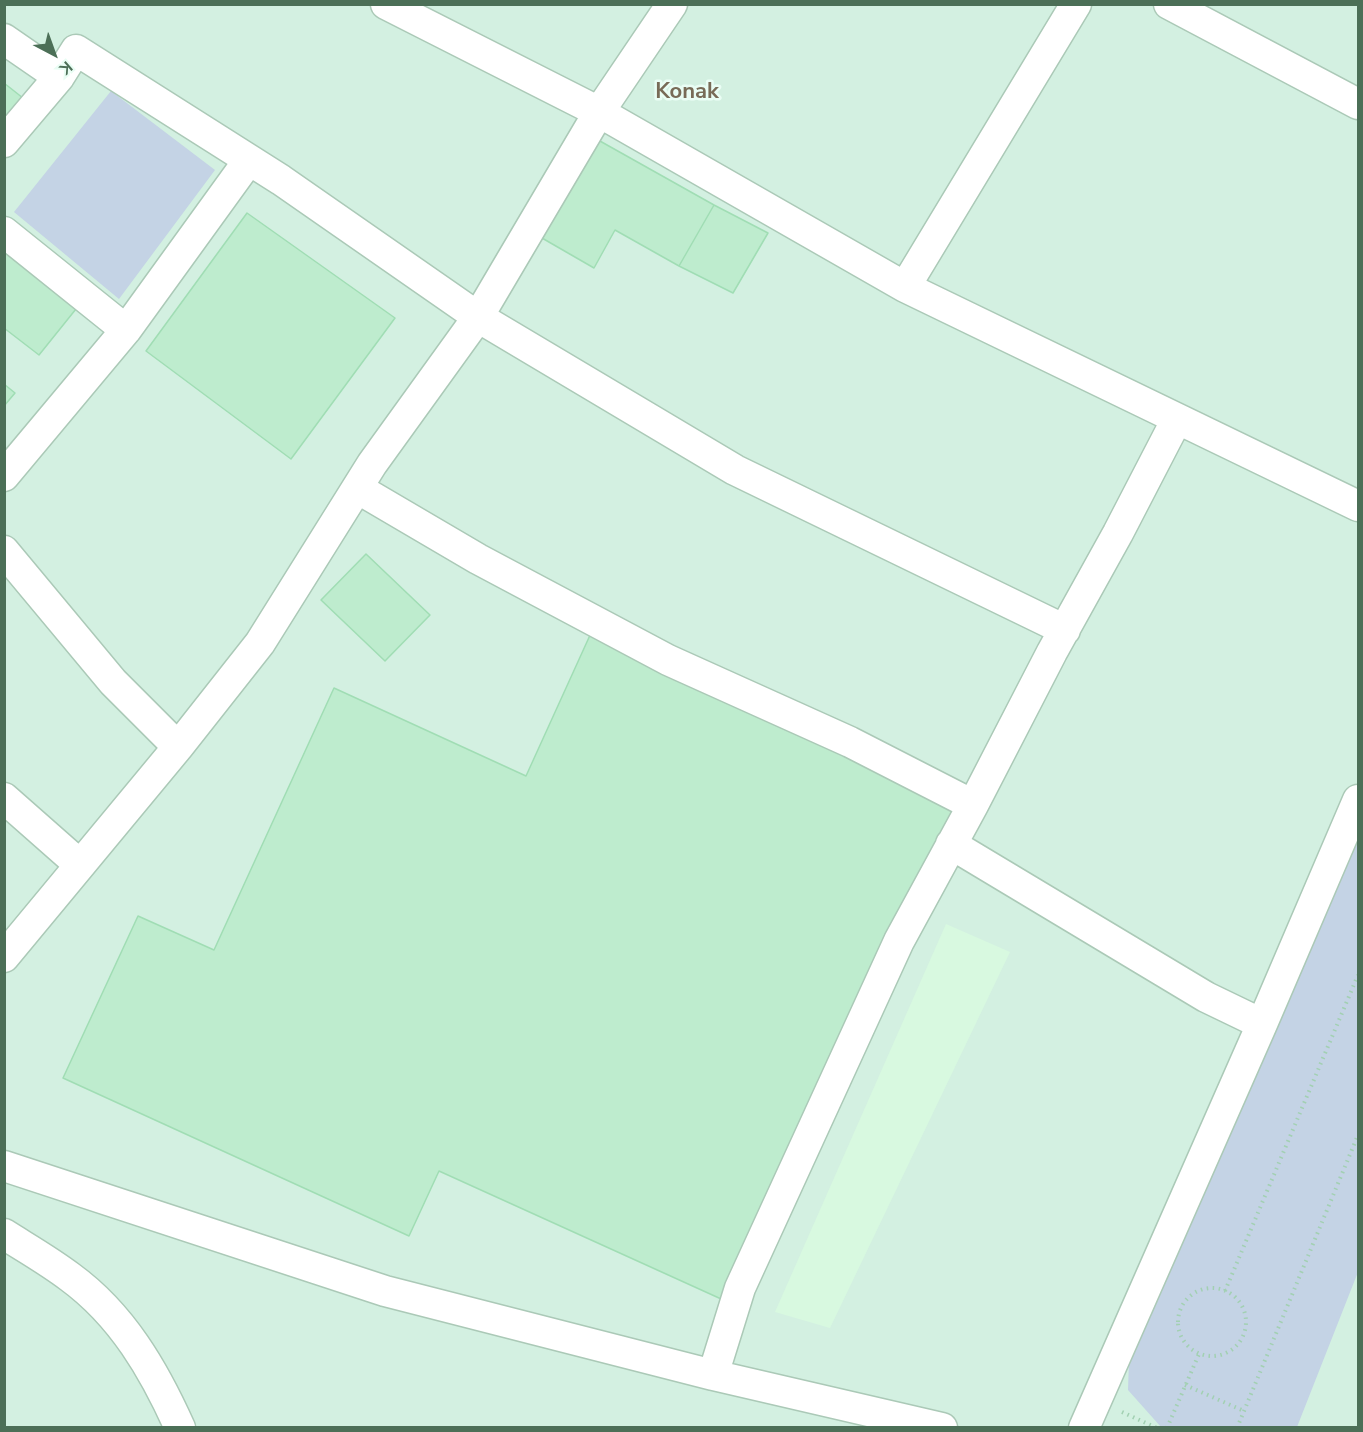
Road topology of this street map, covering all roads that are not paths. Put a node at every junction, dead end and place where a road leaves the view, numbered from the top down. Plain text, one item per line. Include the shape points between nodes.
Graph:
1 (386, 4) edge
2 (672, 4) edge
3 (1076, 4) edge
4 (1169, 4) edge
5 (4, 39) edge
6 (59, 76) junction
7 (1359, 104) edge
8 (599, 112) junction
9 (4, 142) edge
10 (249, 160) junction
11 (4, 232) edge
12 (905, 287) junction
13 (478, 317) junction
14 (126, 330) junction
15 (1176, 419) junction
16 (4, 476) edge
17 (357, 488) junction
18 (1359, 506) edge
19 (4, 551) edge
20 (1065, 630) junction
21 (178, 747) junction
22 (4, 798) edge
23 (1359, 800) edge
24 (973, 805) junction
25 (951, 844) junction
26 (80, 865) junction
27 (4, 957) edge
28 (1262, 1024) junction
29 (4, 1166) edge
30 (4, 1234) edge
31 (713, 1375) junction
32 (180, 1428) edge
33 (942, 1428) edge
34 (1084, 1428) edge

1 - 8 street
2 - 8 street
3 - 12 street
4 - 7 street
5 - 6 street
6 - 9 street
6 - 10 street via 76,50
8 - 12 street
8 - 13 street
10 - 13 street
10 - 14 street
11 - 14 street
12 - 15 street
13 - 17 street
13 - 20 street via 735,471
14 - 16 street
15 - 18 street
15 - 20 street
17 - 21 street via 260,643
17 - 24 street via 478,559 668,660 850,742
19 - 21 street via 114,682
20 - 24 street
21 - 26 street
22 - 26 street
23 - 28 street
24 - 25 street
25 - 28 street via 1206,997
25 - 31 street via 899,941 740,1288
26 - 27 street
28 - 34 street
29 - 31 street via 385,1291
30 - 32 street via 71,1277 105,1307 154,1373
31 - 33 street

